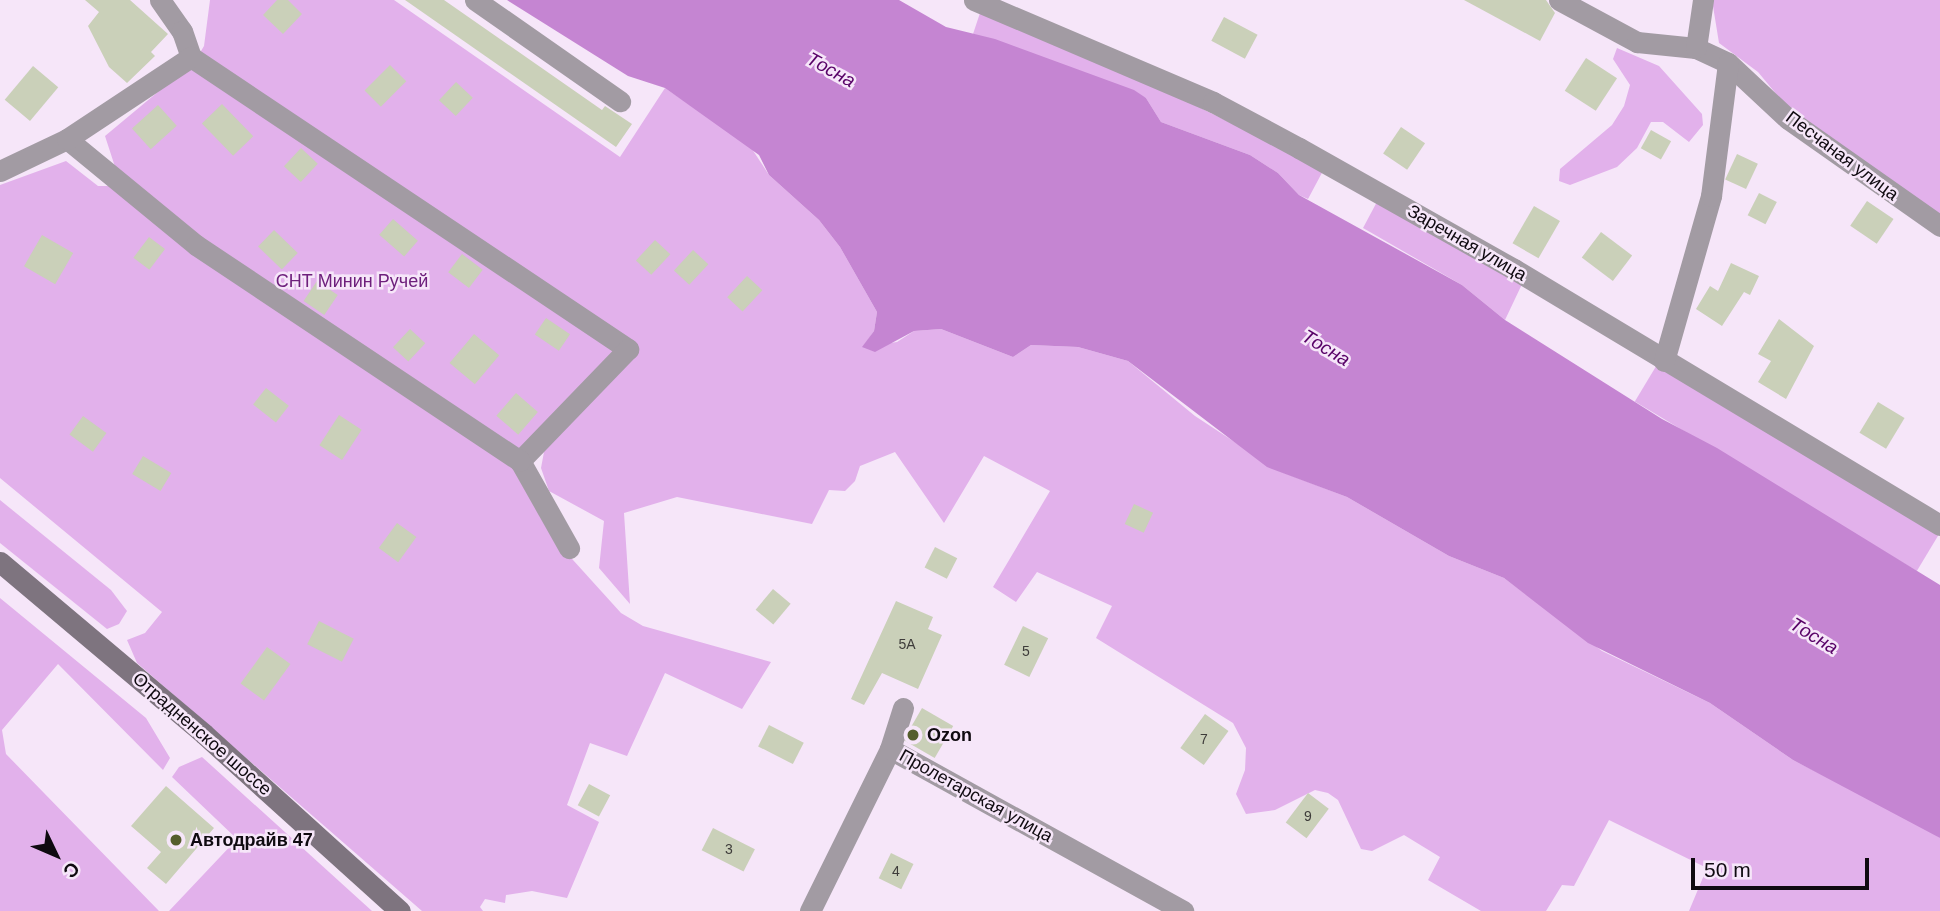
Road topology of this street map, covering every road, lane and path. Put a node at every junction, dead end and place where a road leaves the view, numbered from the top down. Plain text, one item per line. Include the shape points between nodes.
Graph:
1 (160, 0) edge
2 (475, 0) edge
3 (974, 0) edge
4 (1559, 0) edge
5 (1703, 0) edge
6 (1696, 48) junction
7 (191, 57) junction
8 (1728, 63) junction
9 (620, 101) dead end
10 (67, 139) junction
11 (0, 171) edge
12 (1940, 226) edge
13 (1664, 361) junction
14 (520, 461) junction
15 (1940, 525) edge
16 (569, 548) dead end
17 (0, 562) edge
18 (902, 708) dead end
19 (890, 749) junction
20 (400, 911) edge
21 (810, 911) edge
22 (1183, 911) edge

1 - 7 street via 181,31
2 - 9 street
3 - 13 street, Заречная улица via 1226,109 1514,269
4 - 6 street, Песчаная улица via 1637,42
5 - 6 street
6 - 8 street, Песчаная улица
7 - 10 street
7 - 14 street via 628,349
8 - 12 street, Песчаная улица via 1760,88 1787,119
8 - 13 street via 1711,196
10 - 11 street
10 - 14 street via 195,245
13 - 15 street, Заречная улица
14 - 16 street
17 - 20 main road, Отрадненское шоссе via 204,734
18 - 19 street
19 - 21 street, Пролетарская улица
19 - 22 street, Пролетарская улица

